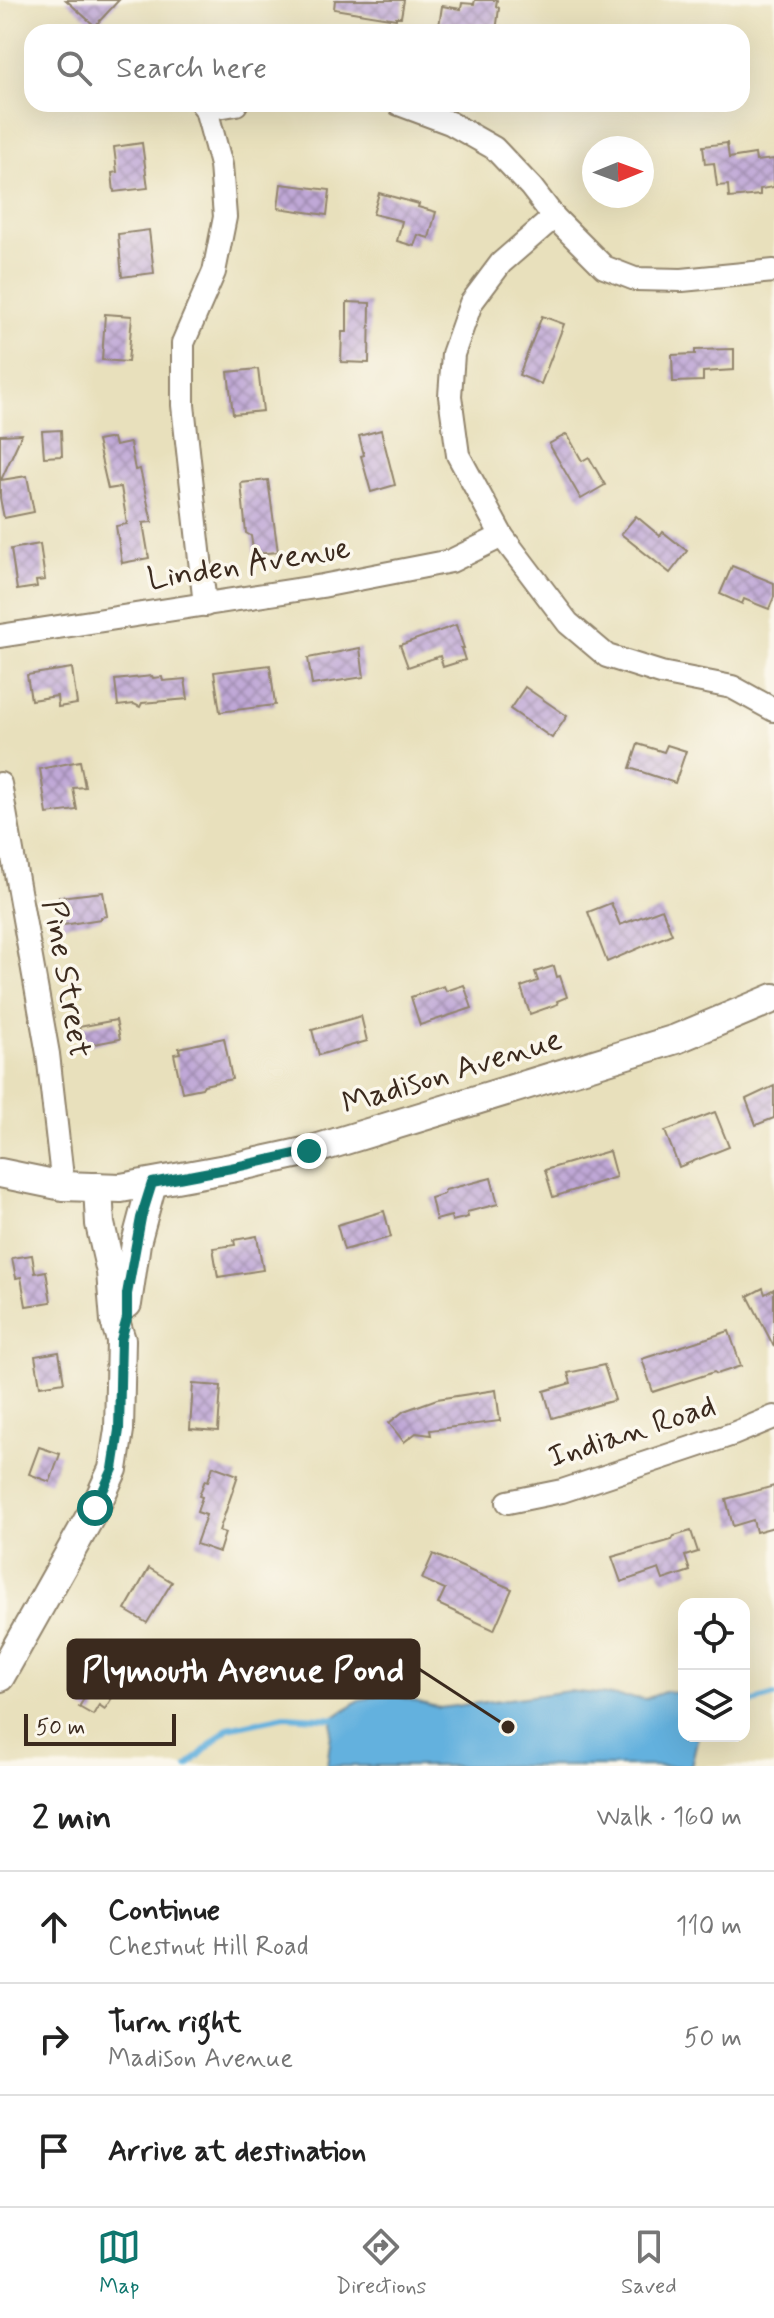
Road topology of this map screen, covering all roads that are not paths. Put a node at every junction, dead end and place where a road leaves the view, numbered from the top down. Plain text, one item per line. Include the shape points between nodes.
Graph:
1 (205, 112) edge
2 (420, 112) edge
3 (554, 217) junction
4 (774, 271) edge
5 (502, 536) junction
6 (205, 605) junction
7 (0, 636) edge
8 (774, 710) edge
9 (0, 784) edge
10 (774, 998) edge
11 (0, 1173) edge
12 (152, 1183) junction
13 (63, 1186) junction
14 (98, 1187) junction
15 (121, 1340) junction
16 (774, 1417) edge
17 (508, 1502) dead end
18 (0, 1677) edge

1 - 6 street via 221,165 225,217 214,272 183,343 183,405
2 - 3 street via 494,148
3 - 4 street via 604,267 635,279
3 - 5 street via 501,263 471,303 453,354 450,396 458,455
5 - 6 street, Linden Avenue via 451,561
5 - 8 street via 568,623 607,656 732,687
6 - 7 street, Linden Avenue
9 - 13 street, Pine Street via 48,1054
10 - 12 street, Madison Avenue via 676,1039 309,1151
11 - 13 street, Madison Avenue
12 - 14 street, Madison Avenue
12 - 15 street via 136,1243
13 - 14 street, Madison Avenue
14 - 15 street
15 - 18 street via 113,1469
16 - 17 street, Indian Road via 562,1491

